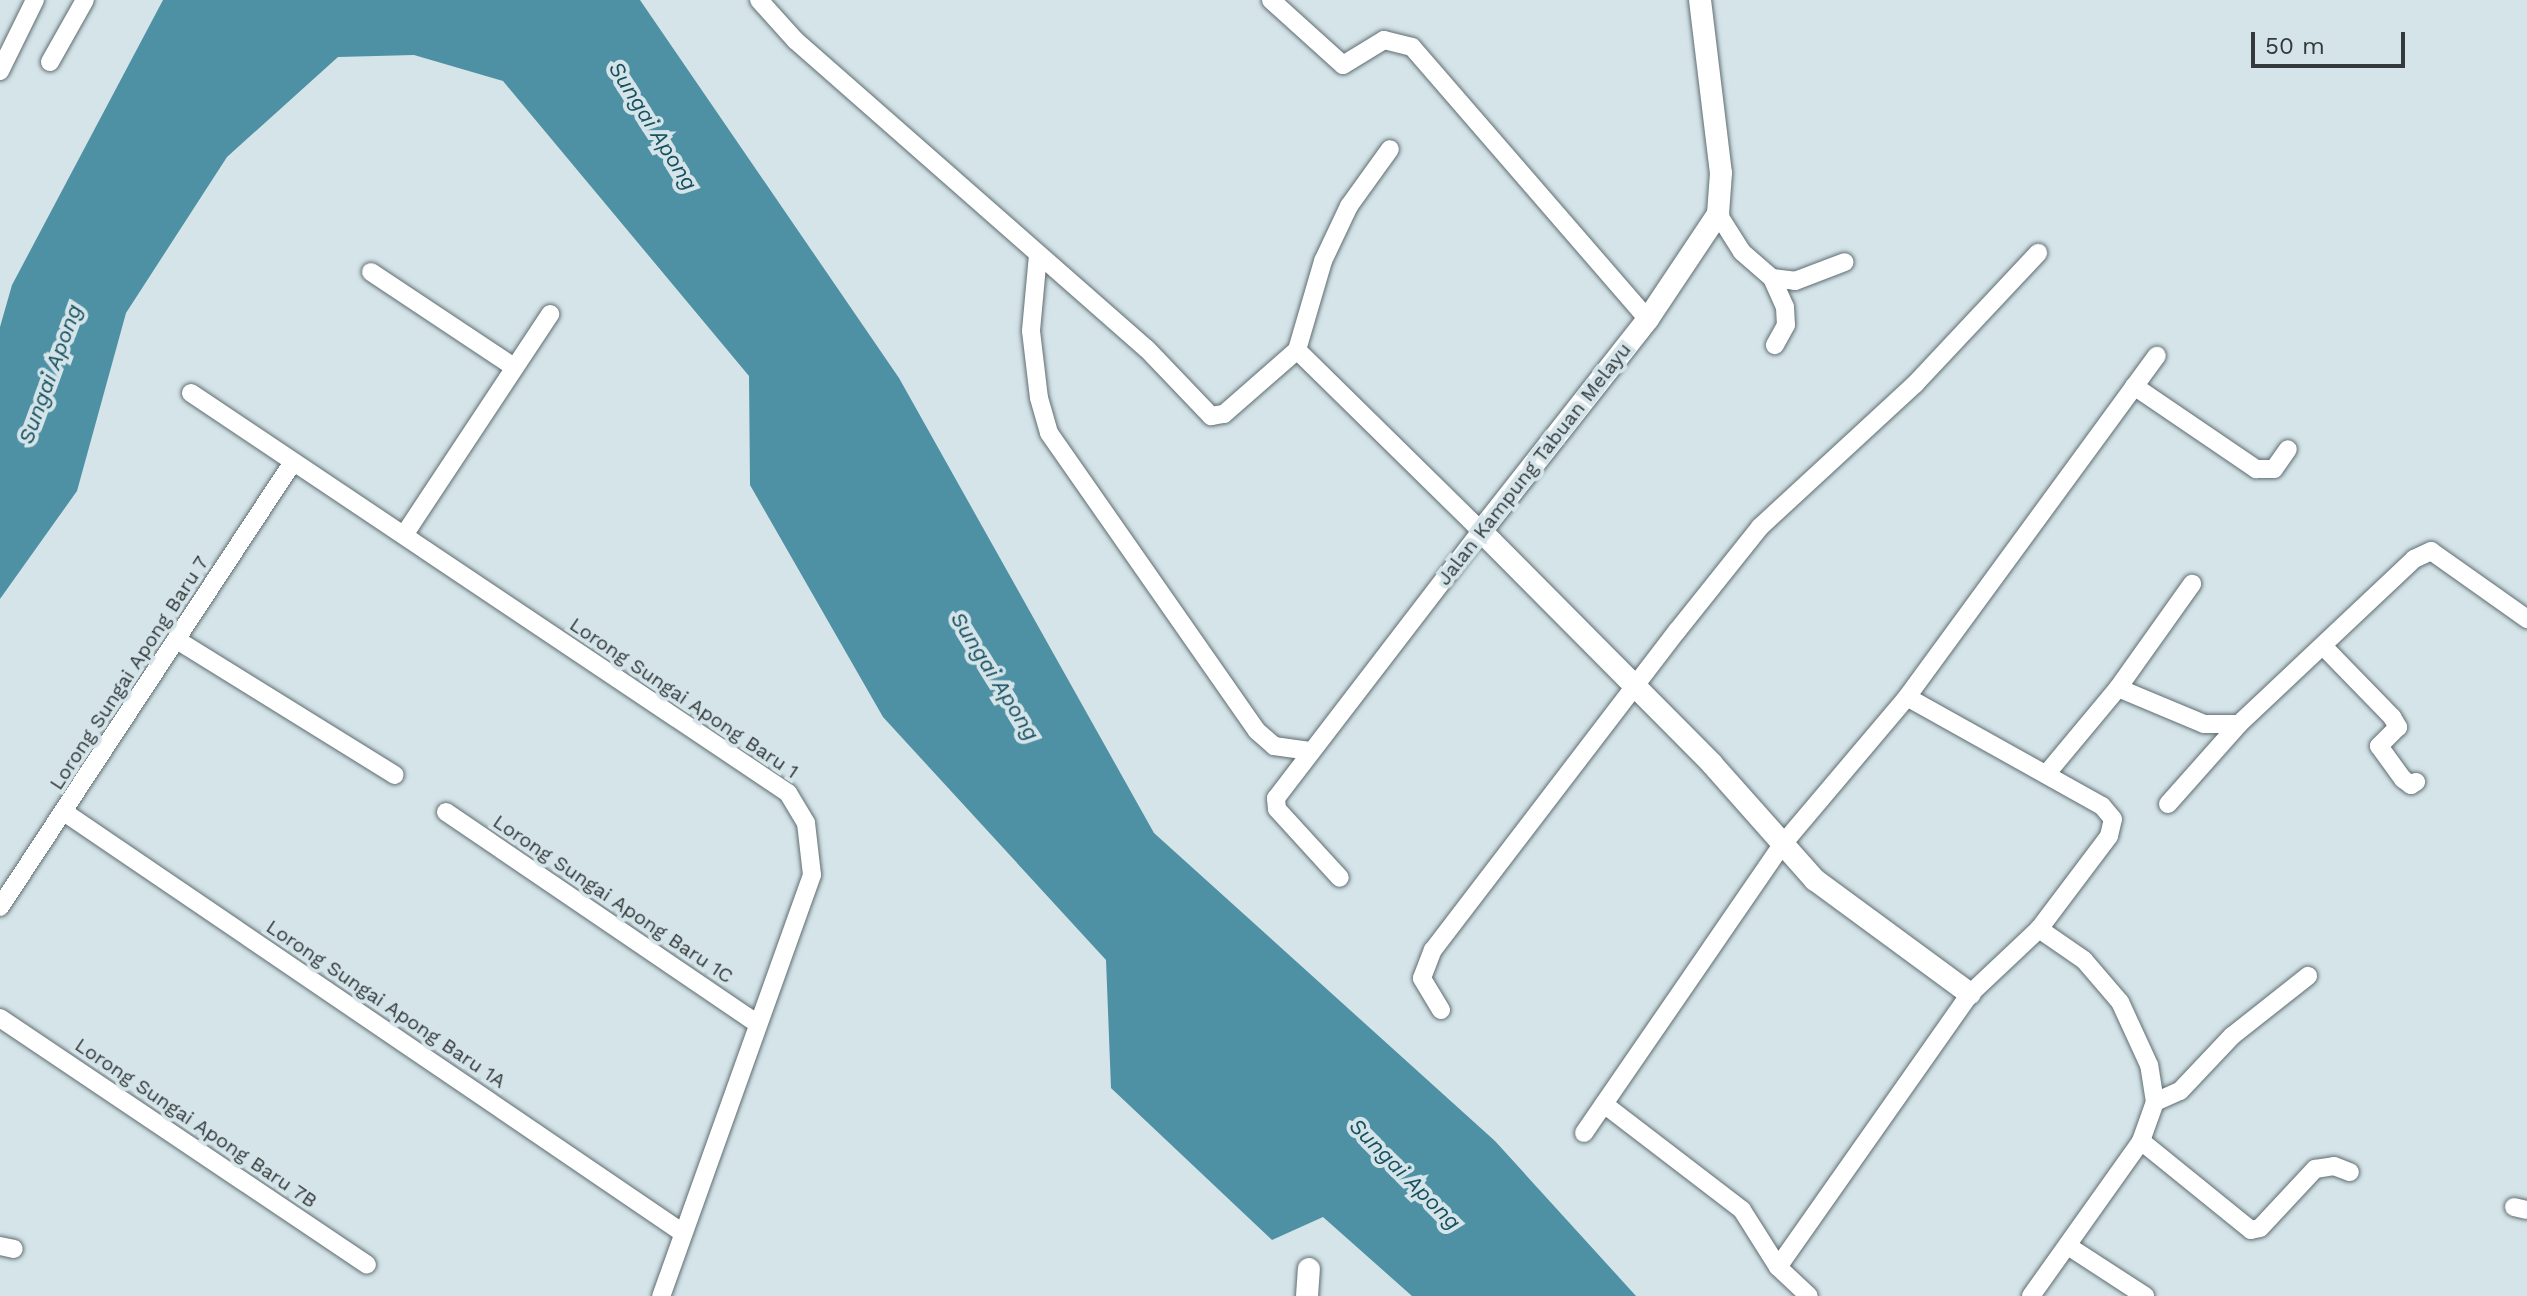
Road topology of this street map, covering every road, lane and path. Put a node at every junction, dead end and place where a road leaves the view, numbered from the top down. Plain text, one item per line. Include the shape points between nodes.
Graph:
1 (35, 0) edge
2 (85, 0) edge
3 (759, 0) edge
4 (1271, 0) edge
5 (1700, 0) edge
6 (50, 62) dead end
7 (0, 71) edge
8 (1390, 149) dead end
9 (1718, 214) junction
10 (2038, 253) dead end
11 (1038, 255) junction
12 (1845, 262) dead end
13 (371, 272) dead end
14 (1772, 278) junction
15 (550, 314) dead end
16 (1648, 319) junction
17 (1775, 345) dead end
18 (1297, 350) junction
19 (2157, 356) dead end
20 (514, 367) junction
21 (2134, 386) junction
22 (191, 393) dead end
23 (2288, 449) dead end
24 (293, 462) junction
25 (1481, 531) junction
26 (404, 535) junction
27 (2192, 584) dead end
28 (2527, 619) edge
29 (177, 640) junction
30 (2324, 647) junction
31 (2118, 688) junction
32 (1632, 689) junction
33 (1907, 697) junction
34 (2239, 724) junction
35 (1310, 751) junction
36 (2048, 772) junction
37 (395, 775) dead end
38 (2416, 782) dead end
39 (2168, 804) dead end
40 (64, 812) junction
41 (446, 812) dead end
42 (1782, 845) junction
43 (1340, 878) dead end
44 (0, 907) edge
45 (2039, 929) junction
46 (2308, 976) dead end
47 (1970, 994) junction
48 (1441, 1010) dead end
49 (0, 1018) edge
50 (755, 1022) junction
51 (2155, 1102) junction
52 (1604, 1104) junction
53 (1584, 1133) dead end
54 (2141, 1141) junction
55 (2350, 1172) dead end
56 (683, 1233) junction
57 (2068, 1246) junction
58 (367, 1265) dead end
59 (1778, 1267) junction
60 (1309, 1269) dead end
61 (661, 1296) edge
62 (1307, 1296) edge
63 (1809, 1296) edge
64 (2031, 1296) edge
65 (2145, 1296) edge

1 - 7 street
2 - 6 street
3 - 11 street via 795,40
4 - 16 street via 1343,65 1384,40 1412,47
5 - 9 street, Jalan Kampung Tabuan Melayu via 1709,35 1721,173
8 - 18 street via 1349,206 1323,261
9 - 14 street via 1749,260
9 - 16 street, Jalan Kampung Tabuan Melayu
10 - 32 street via 1915,384 1760,527
11 - 18 street via 1147,349 1211,416 1224,414
11 - 35 street via 1031,331 1049,433 1257,731 1274,746
12 - 14 street via 1795,281
13 - 20 street
14 - 17 street via 1785,307 1786,325
15 - 20 street
16 - 25 street, Jalan Kampung Tabuan Melayu
18 - 25 street
19 - 21 street
20 - 26 street
21 - 23 street via 2256,469 2274,469
21 - 33 street
22 - 24 street, Lorong Sungai Apong Baru 1
24 - 26 street, Lorong Sungai Apong Baru 1
24 - 29 street, Lorong Sungai Apong Baru 7
25 - 32 street
25 - 35 street, Jalan Kampung Tabuan Melayu
26 - 50 street, Lorong Sungai Apong Baru 1 via 788,793 806,823 812,875
27 - 31 street
28 - 30 street via 2431,551 2414,559
29 - 37 street
29 - 40 street, Lorong Sungai Apong Baru 7
30 - 34 street
30 - 38 street via 2392,717 2398,727 2379,746 2403,779
31 - 34 street via 2204,724
31 - 36 street
32 - 42 street via 1731,784
32 - 48 street via 1433,950 1422,978
33 - 36 street
33 - 42 street
34 - 39 street
35 - 43 street, Jalan Kampung Tabuan Melayu via 1275,802
36 - 45 street via 2102,806 2113,819 2109,836
40 - 44 street, Lorong Sungai Apong Baru 7
40 - 56 street, Lorong Sungai Apong Baru 1A
41 - 50 street, Lorong Sungai Apong Baru 1C
42 - 47 street via 1815,880
42 - 52 street
45 - 47 street
45 - 51 street via 2084,960 2120,1002 2149,1065
46 - 51 street via 2232,1036 2180,1091
47 - 59 street
49 - 58 street, Lorong Sungai Apong Baru 7B
50 - 56 street, Lorong Sungai Apong Baru 1
51 - 54 street
52 - 53 street
52 - 59 street via 1742,1210
54 - 55 street via 2251,1230 2260,1228 2315,1169 2334,1166
54 - 57 street
56 - 61 street, Lorong Sungai Apong Baru 1
57 - 64 street
57 - 65 street
59 - 63 street
60 - 62 street

